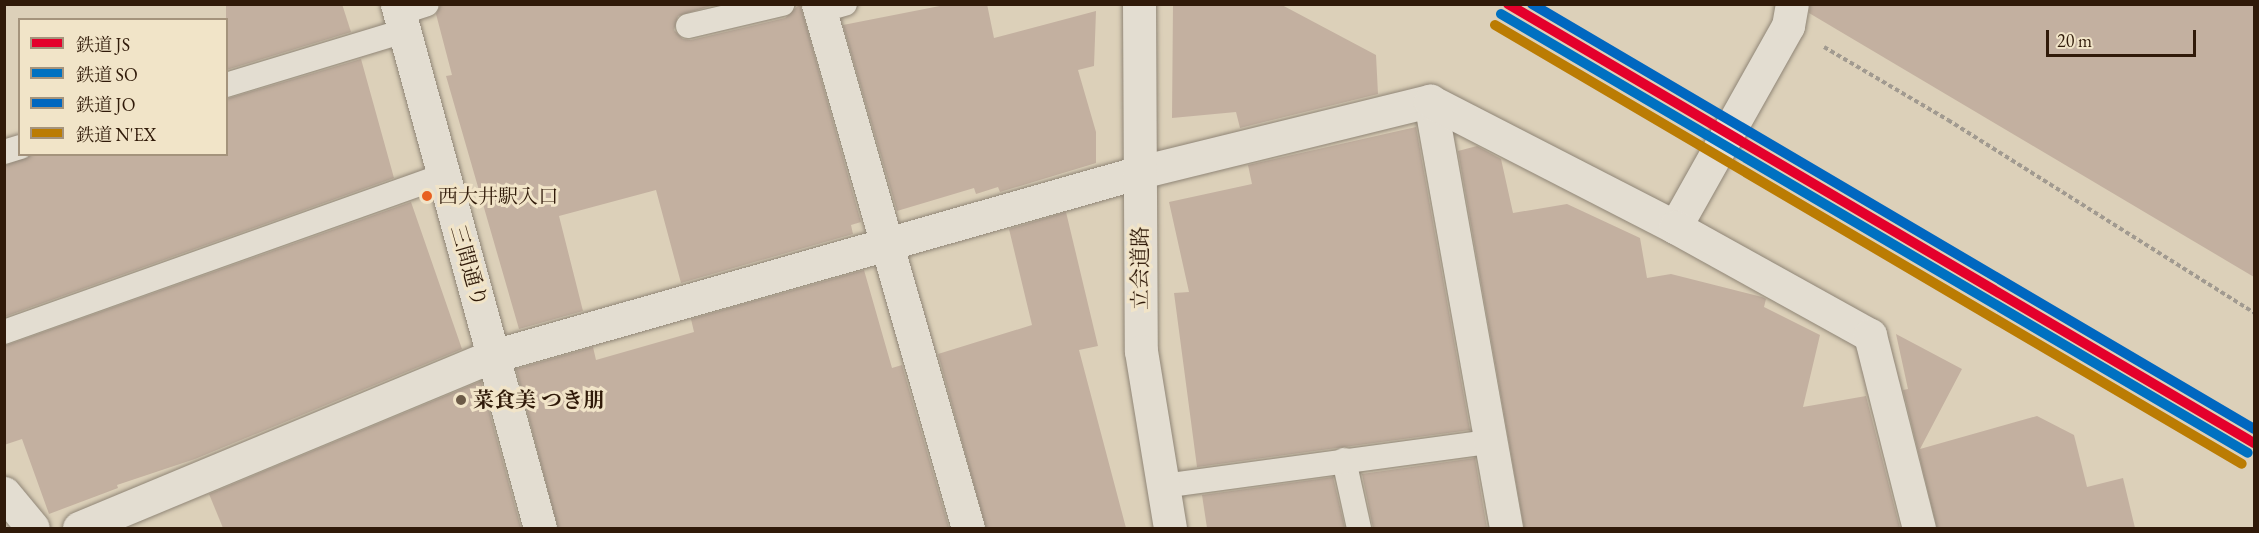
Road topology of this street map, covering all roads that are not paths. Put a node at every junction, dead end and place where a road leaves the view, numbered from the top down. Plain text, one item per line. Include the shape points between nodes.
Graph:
1 (782, 4) edge
2 (1139, 4) edge
3 (828, 7) edge
4 (407, 13) edge
5 (1790, 15) edge
6 (688, 26) dead end
7 (228, 84) edge
8 (1431, 101) junction
9 (1140, 172) junction
10 (444, 175) junction
11 (1675, 227) junction
12 (886, 242) junction
13 (4, 332) edge
14 (493, 356) junction
15 (1490, 442) junction
16 (1344, 460) junction
17 (1163, 486) junction
18 (4, 493) edge
19 (33, 528) edge
20 (79, 528) edge
21 (540, 528) edge
22 (968, 528) edge
23 (1170, 528) edge
24 (1359, 528) edge
25 (1506, 528) edge
26 (1919, 528) edge

1 - 6 lane
2 - 9 street, 立会道路
3 - 12 street
4 - 7 lane
4 - 10 street, 三間通り
5 - 11 street
8 - 9 street
8 - 11 street
8 - 15 street
9 - 12 street
9 - 17 street, 立会道路 via 1141,351
10 - 13 lane
10 - 14 street, 三間通り
11 - 26 street via 1870,335
12 - 14 street
12 - 22 street
14 - 20 street
14 - 21 street, 三間通り
15 - 16 lane
15 - 25 street
16 - 17 lane
16 - 24 lane
17 - 23 street, 立会道路
18 - 19 street

